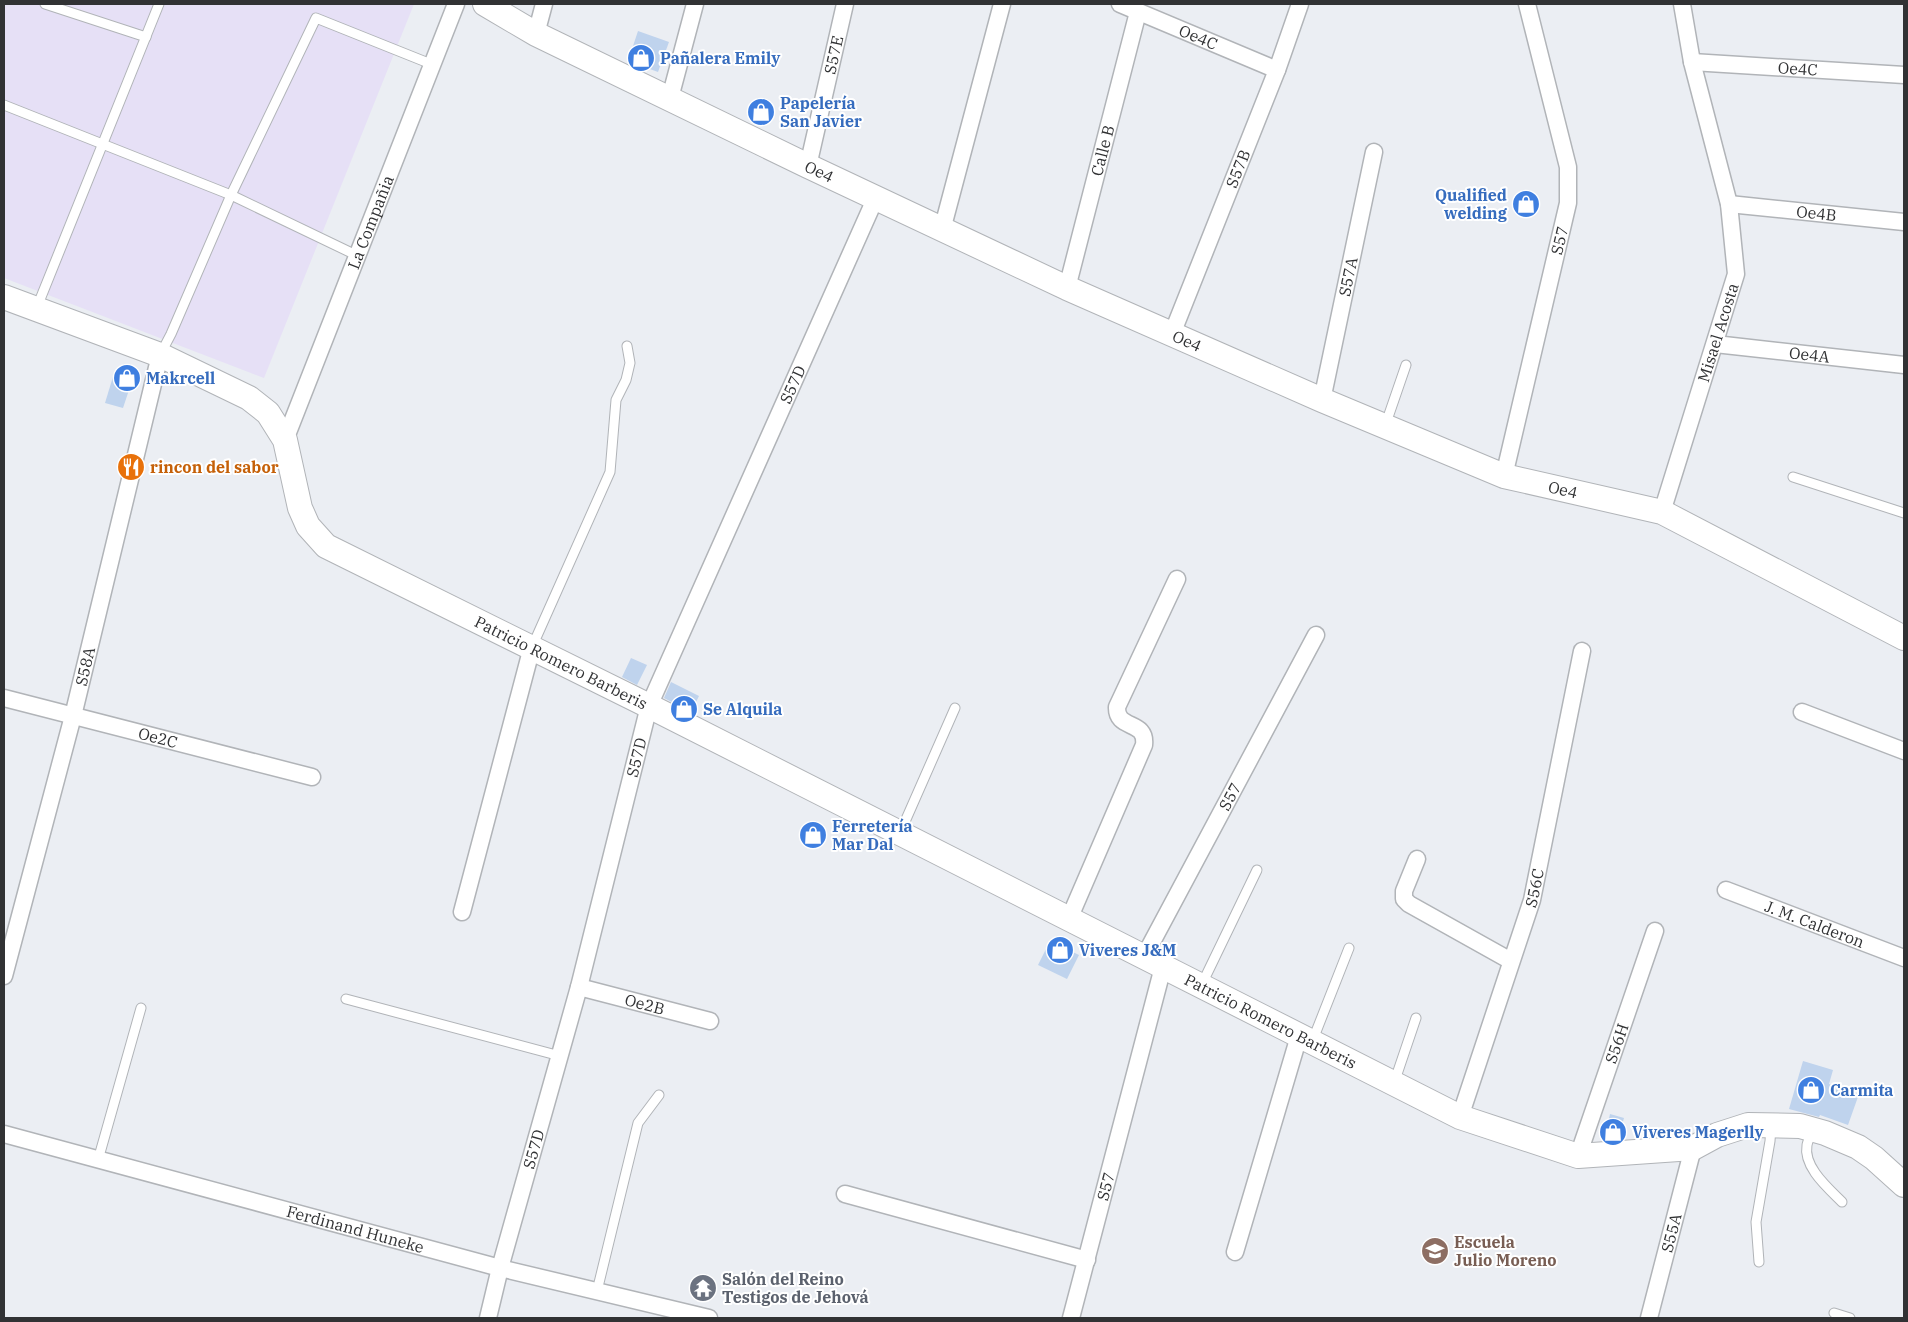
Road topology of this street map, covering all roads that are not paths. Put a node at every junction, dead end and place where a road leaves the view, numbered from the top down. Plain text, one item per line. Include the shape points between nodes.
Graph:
1 (45, 4) edge
2 (159, 4) edge
3 (456, 4) edge
4 (484, 4) edge
5 (544, 4) edge
6 (695, 4) edge
7 (845, 4) edge
8 (1002, 4) edge
9 (1120, 4) edge
10 (1300, 4) edge
11 (1527, 4) edge
12 (1682, 4) edge
13 (1138, 12) junction
14 (536, 34) junction
15 (146, 37) junction
16 (1692, 62) junction
17 (431, 64) junction
18 (1277, 70) junction
19 (1904, 76) edge
20 (670, 98) junction
21 (4, 105) edge
22 (102, 145) junction
23 (1374, 152) dead end
24 (808, 166) junction
25 (231, 195) junction
26 (876, 197) junction
27 (1729, 204) junction
28 (1904, 222) edge
29 (942, 230) junction
30 (356, 255) junction
31 (1067, 288) junction
32 (4, 298) edge
33 (36, 310) junction
34 (1172, 334) junction
35 (1715, 344) junction
36 (627, 346) dead end
37 (160, 355) junction
38 (1406, 365) dead end
39 (1904, 365) edge
40 (1322, 400) junction
41 (1385, 426) junction
42 (285, 440) junction
43 (1504, 476) junction
44 (1793, 477) dead end
45 (1662, 512) junction
46 (1904, 513) edge
47 (1177, 579) dead end
48 (1316, 635) dead end
49 (1904, 638) edge
50 (532, 647) junction
51 (1582, 651) dead end
52 (4, 698) edge
53 (649, 706) junction
54 (954, 708) dead end
55 (1802, 712) dead end
56 (74, 716) junction
57 (1904, 751) edge
58 (312, 777) dead end
59 (900, 833) junction
60 (1416, 859) dead end
61 (1257, 870) dead end
62 (1726, 890) dead end
63 (462, 912) dead end
64 (1069, 919) junction
65 (1655, 931) dead end
66 (1349, 948) dead end
67 (1904, 958) edge
68 (1511, 961) junction
69 (1153, 962) junction
70 (4, 976) edge
71 (1201, 986) junction
72 (580, 987) junction
73 (346, 999) dead end
74 (141, 1008) dead end
75 (1416, 1018) dead end
76 (710, 1021) dead end
77 (1306, 1039) junction
78 (560, 1056) junction
79 (1394, 1084) junction
80 (659, 1094) dead end
81 (1460, 1117) junction
82 (1771, 1125) junction
83 (1813, 1129) junction
84 (4, 1134) edge
85 (1693, 1148) junction
86 (1578, 1156) junction
87 (98, 1160) junction
88 (1904, 1185) edge
89 (845, 1194) dead end
90 (1842, 1202) dead end
91 (1235, 1252) dead end
92 (1086, 1260) junction
93 (1759, 1262) dead end
94 (500, 1268) junction
95 (597, 1291) junction
96 (1834, 1313) dead end
97 (488, 1318) edge
98 (709, 1318) edge
99 (1071, 1318) edge
100 (1649, 1318) edge
101 (1850, 1318) edge

1 - 15 lane
2 - 15 lane
3 - 17 street, La Compañia
4 - 14 street, Oe4
5 - 14 street
6 - 20 street
7 - 24 street, S57E
8 - 29 street
9 - 13 street, Oe4C
10 - 18 street, S57B
11 - 43 street, S57 via 1568,167 1568,203
12 - 16 street, Misael Acosta
13 - 18 street, Oe4C
13 - 31 street, Calle B
14 - 20 street, Oe4
15 - 22 lane
16 - 19 street, Oe4C
16 - 27 street, Misael Acosta
17 - 25 lane via 316,18
17 - 30 street, La Compañia
18 - 34 street, S57B
20 - 24 street, Oe4
21 - 22 lane
22 - 25 lane
22 - 33 lane
23 - 40 street, S57A
24 - 26 street, Oe4
25 - 30 lane
25 - 37 lane
26 - 29 street, Oe4
26 - 53 street, S57D
27 - 28 street, Oe4B
27 - 35 street, Misael Acosta via 1736,274
29 - 31 street, Oe4
30 - 42 street, La Compañia
31 - 34 street, Oe4
32 - 33 street, Patricio Romero Barberis
33 - 37 street, Patricio Romero Barberis
34 - 40 street, Oe4
35 - 39 street, Oe4A
35 - 45 street, Misael Acosta
36 - 50 lane via 630,363 616,400 610,472
37 - 42 street, Patricio Romero Barberis via 249,398 268,412
37 - 56 street, S58A
38 - 41 lane
40 - 41 street, Oe4
41 - 43 street, Oe4
42 - 50 street, Patricio Romero Barberis via 300,508 308,526 326,546
43 - 45 street, Oe4
44 - 46 lane
45 - 49 street, Oe4
47 - 64 street via 1117,707 1121,720 1141,730 1145,737 1144,745
48 - 69 street, S57
50 - 53 street, Patricio Romero Barberis
50 - 63 street
51 - 68 street, S56C via 1532,900
52 - 56 street, Oe2C
53 - 59 street, Patricio Romero Barberis
53 - 72 street, S57D
54 - 59 lane
55 - 57 street
56 - 58 street, Oe2C
56 - 70 street, S58A
59 - 64 street, Patricio Romero Barberis
60 - 68 street via 1404,899
61 - 71 lane
62 - 67 street, J. M. Calderon
64 - 69 street, Patricio Romero Barberis
65 - 86 street, S56H
66 - 77 lane
68 - 81 street, S56C
69 - 71 street, Patricio Romero Barberis
69 - 92 street, S57
71 - 77 street, Patricio Romero Barberis
72 - 76 street, Oe2B
72 - 78 street, S57D
73 - 78 lane
74 - 87 lane
75 - 79 lane
77 - 79 street, Patricio Romero Barberis
77 - 91 street
78 - 94 street, S57D
79 - 81 street, Patricio Romero Barberis
80 - 95 lane via 638,1123
81 - 86 street, Patricio Romero Barberis
82 - 83 street, Patricio Romero Barberis
82 - 85 street, Patricio Romero Barberis via 1748,1126 1716,1136
82 - 93 lane via 1756,1222
83 - 88 street, Patricio Romero Barberis via 1858,1147
83 - 90 lane via 1806,1146 1811,1167
84 - 87 street, Ferdinand Huneke
85 - 86 street, Patricio Romero Barberis
85 - 100 street, S55A
87 - 94 street, Ferdinand Huneke
89 - 92 street
92 - 99 street, S57
94 - 95 street, Ferdinand Huneke
94 - 97 street, S57D
95 - 98 street, Ferdinand Huneke
96 - 101 lane

